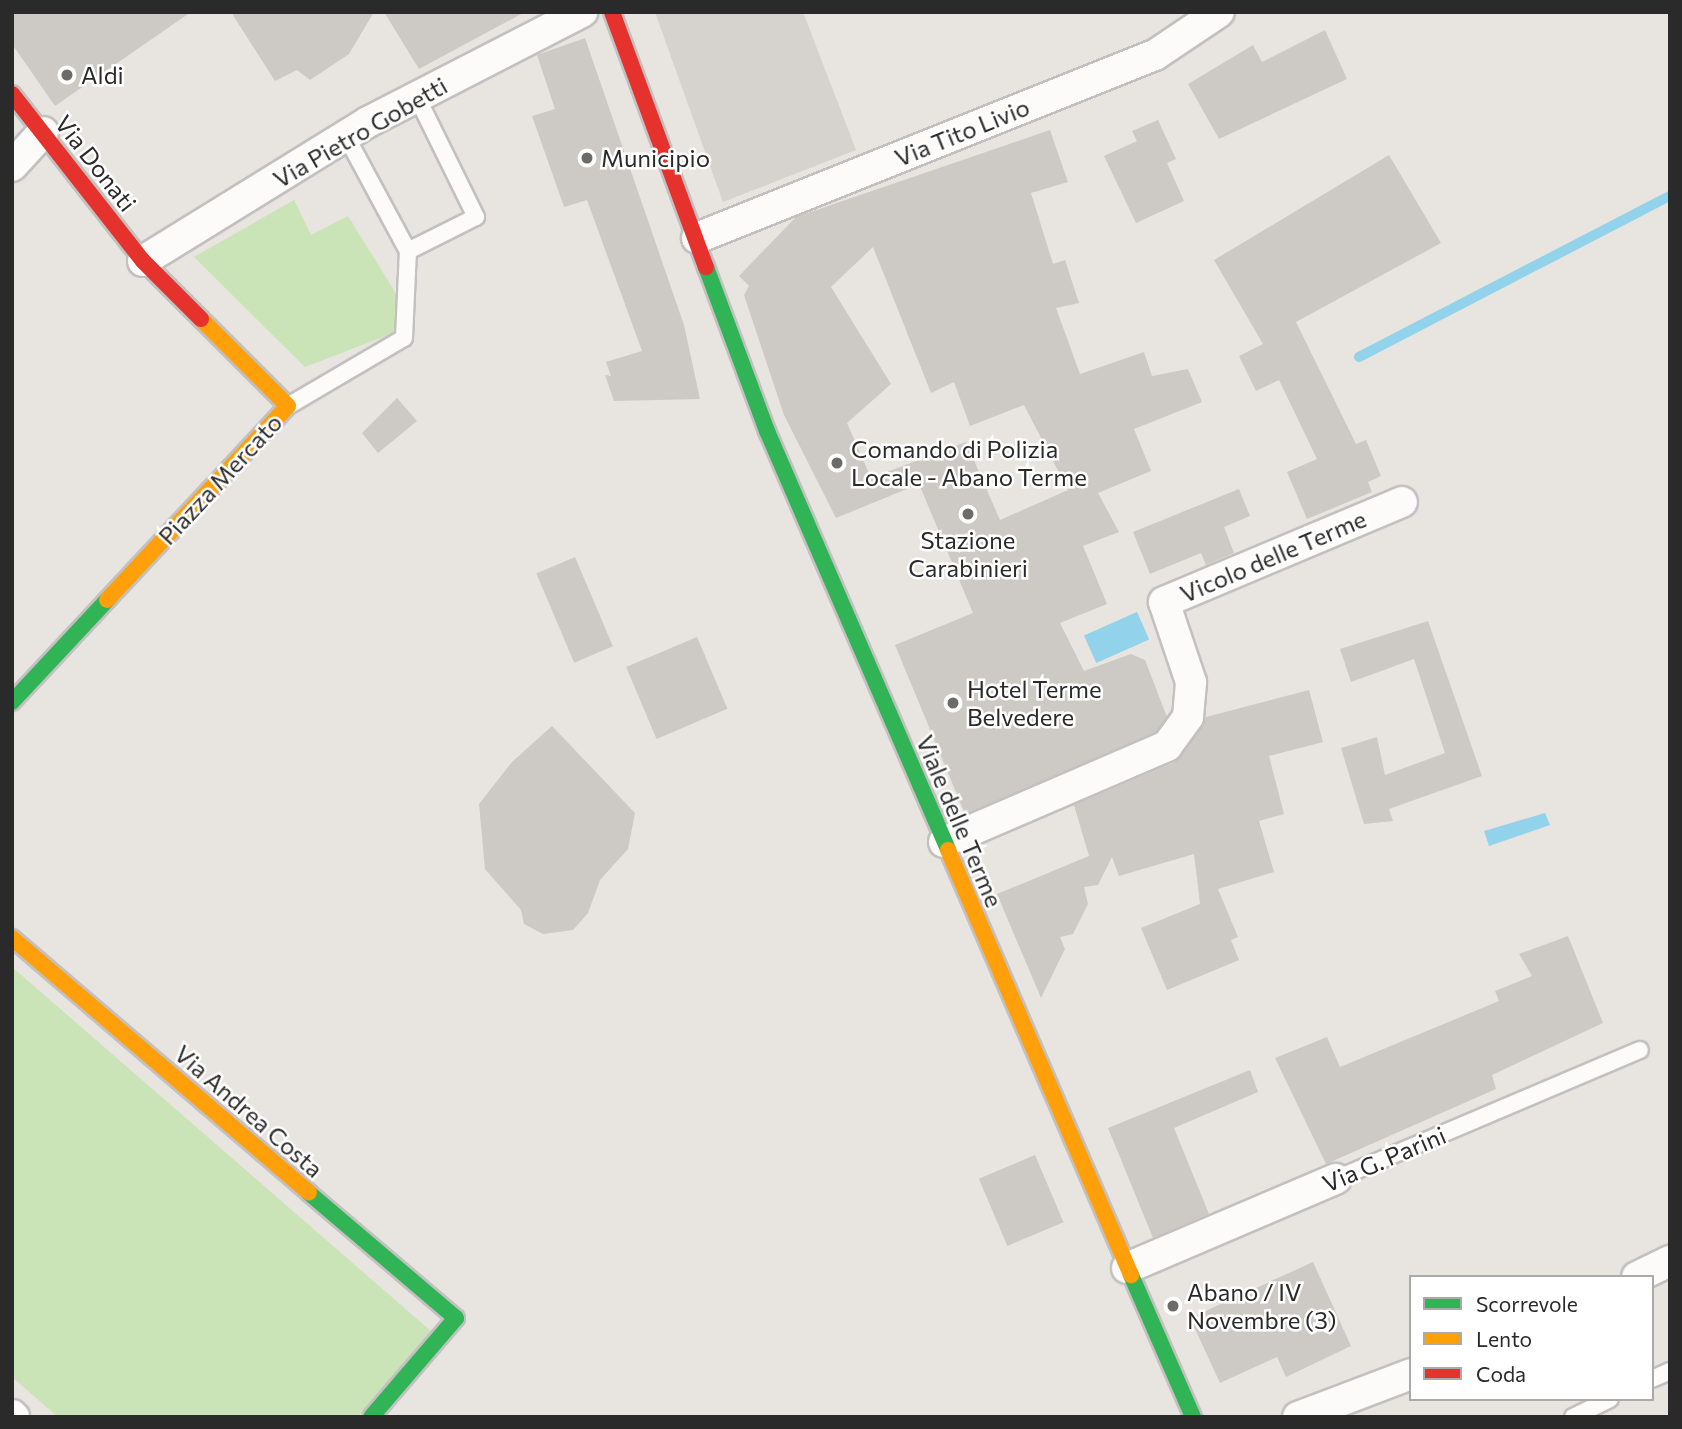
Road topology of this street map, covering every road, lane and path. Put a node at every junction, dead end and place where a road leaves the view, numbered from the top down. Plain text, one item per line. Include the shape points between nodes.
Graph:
1 (582, 12) edge
2 (612, 12) edge
3 (1219, 12) edge
4 (12, 94) edge
5 (417, 97) junction
6 (43, 132) junction
7 (346, 135) junction
8 (12, 166) edge
9 (697, 239) junction
10 (408, 251) junction
11 (143, 261) junction
12 (288, 406) junction
13 (1402, 502) dead end
14 (12, 702) edge
15 (944, 842) junction
16 (12, 937) edge
17 (1640, 1050) dead end
18 (1336, 1179) joint
19 (1670, 1261) edge
20 (1127, 1268) junction
21 (1641, 1275) edge
22 (1670, 1371) edge
23 (1409, 1375) edge
24 (1654, 1378) edge
25 (1604, 1401) edge
26 (1579, 1409) edge
27 (371, 1417) edge
28 (1193, 1417) edge
29 (1298, 1417) edge

1 - 5 street, Via Pietro Gobetti
2 - 9 street, Viale delle Terme
3 - 9 street, Via Tito Livio via 1155,55
4 - 6 street, Via Donati
5 - 7 street, Via Pietro Gobetti
5 - 10 lane via 476,217
6 - 8 street
6 - 11 street, Via Donati
7 - 10 lane
7 - 11 street, Via Pietro Gobetti
9 - 15 street, Viale delle Terme via 767,431
10 - 12 lane via 404,338
11 - 12 street, Piazza Mercato
12 - 14 street, Piazza Mercato
13 - 15 street, Vicolo delle Terme via 1164,601 1191,682 1188,717 1167,746
15 - 20 street, Viale delle Terme
16 - 27 street, Via Andrea Costa via 456,1318
17 - 18 lane, Via G. Parini
18 - 20 street, Via G. Parini
19 - 21 street
20 - 28 street, Viale delle Terme
22 - 24 lane
23 - 29 street
25 - 26 lane

